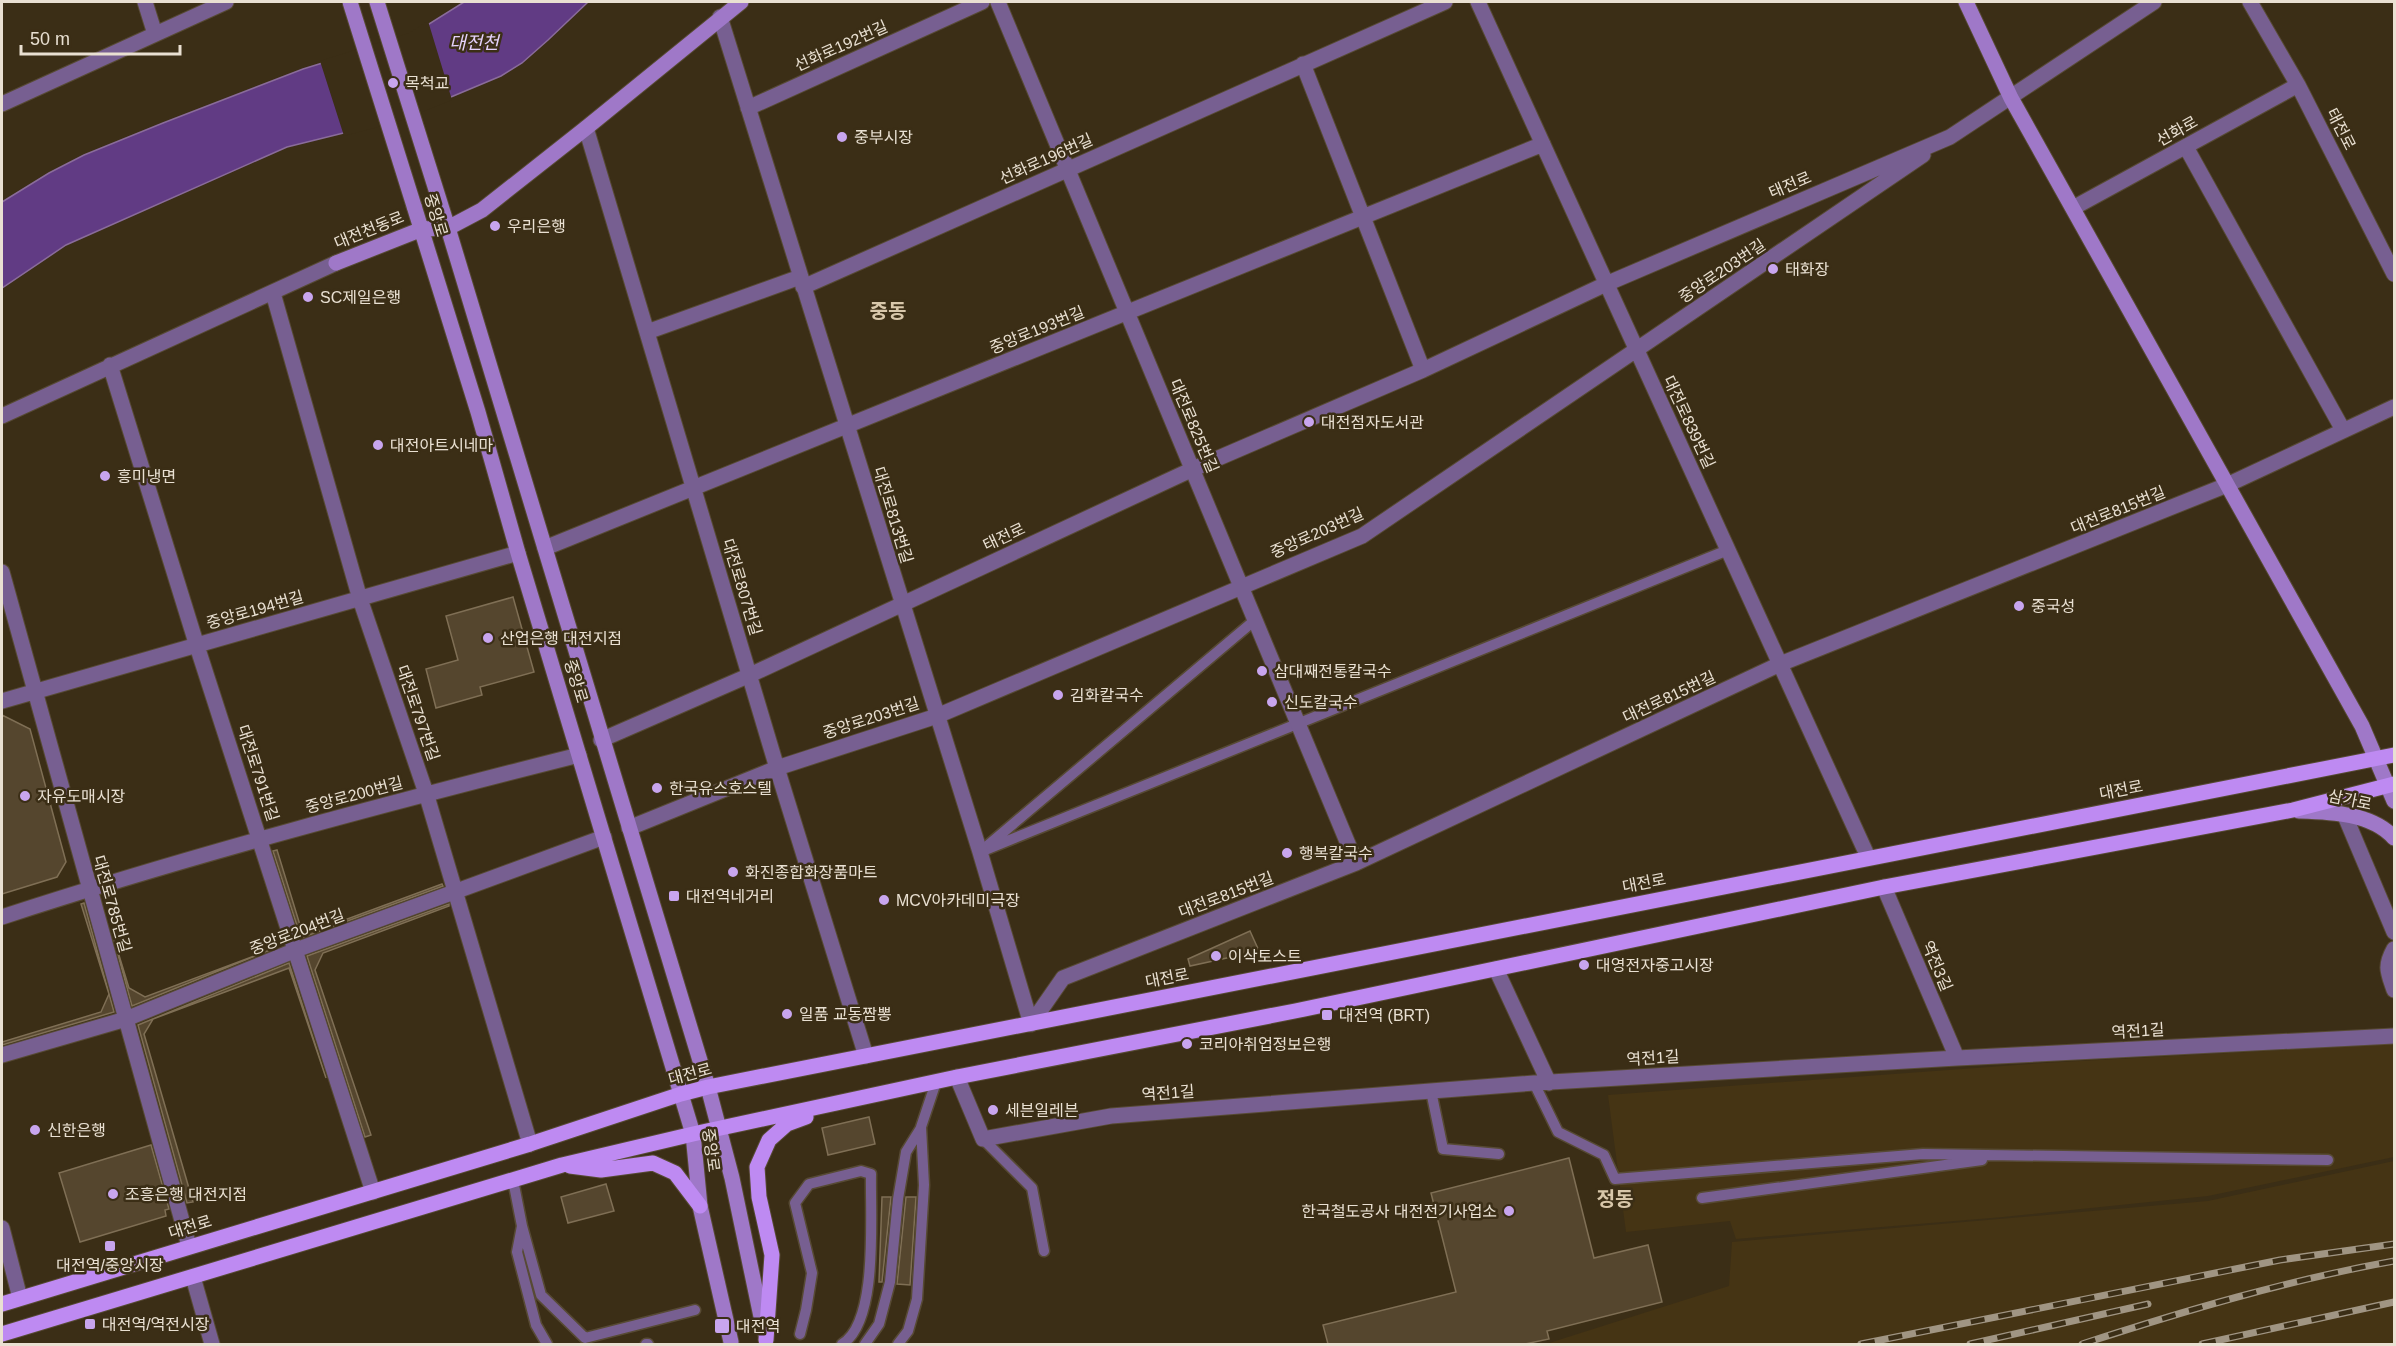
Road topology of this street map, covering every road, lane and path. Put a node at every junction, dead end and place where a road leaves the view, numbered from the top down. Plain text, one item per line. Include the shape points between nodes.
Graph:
1 (145, 2) edge
2 (226, 2) edge
3 (350, 2) edge
4 (377, 2) edge
5 (741, 2) edge
6 (982, 2) edge
7 (998, 2) edge
8 (1445, 2) edge
9 (1478, 2) edge
10 (1966, 2) edge
11 (2154, 2) edge
12 (2250, 2) edge
13 (720, 17) junction
14 (156, 34) junction
15 (1303, 64) junction
16 (2298, 85) junction
17 (2011, 98) junction
18 (2, 104) edge
19 (748, 108) junction
20 (586, 128) junction
21 (1950, 137) junction
22 (1543, 144) junction
23 (2186, 147) junction
24 (1068, 168) junction
25 (2073, 208) junction
26 (1363, 217) junction
27 (448, 228) junction
28 (422, 229) junction
29 (336, 263) joint
30 (2394, 274) edge
31 (802, 282) junction
32 (1606, 284) junction
33 (273, 293) junction
34 (1128, 312) junction
35 (647, 332) junction
36 (1637, 351) junction
37 (110, 365) junction
38 (1423, 370) junction
39 (2394, 407) edge
40 (2, 416) edge
41 (847, 426) junction
42 (2343, 430) junction
43 (1192, 469) junction
44 (2227, 485) junction
45 (694, 488) junction
46 (545, 548) junction
47 (1728, 550) junction
48 (518, 553) junction
49 (2, 572) edge
50 (1241, 586) junction
51 (360, 599) junction
52 (903, 605) junction
53 (1255, 620) junction
54 (197, 645) junction
55 (1780, 664) junction
56 (750, 675) junction
57 (36, 692) junction
58 (2, 701) edge
59 (937, 716) junction
60 (1298, 723) junction
61 (601, 740) junction
62 (579, 755) junction
63 (2394, 756) edge
64 (2377, 759) junction
65 (777, 768) junction
66 (2392, 785) edge
67 (426, 794) junction
68 (2394, 801) edge
69 (2293, 810) junction
70 (2345, 816) junction
71 (629, 828) junction
72 (604, 837) junction
73 (2394, 838) edge
74 (261, 839) junction
75 (980, 852) junction
76 (1868, 857) junction
77 (1356, 863) junction
78 (1884, 887) junction
79 (88, 889) junction
80 (454, 894) junction
81 (2, 917) edge
82 (2394, 932) edge
83 (2394, 949) edge
84 (296, 950) junction
85 (1496, 969) junction
86 (2394, 990) edge
87 (126, 1019) junction
88 (1031, 1024) junction
89 (2394, 1036) edge
90 (2, 1055) edge
91 (866, 1056) junction
92 (1957, 1058) junction
93 (957, 1077) junction
94 (936, 1082) junction
95 (1541, 1083) junction
96 (708, 1087) junction
97 (1431, 1091) junction
98 (681, 1094) junction
99 (872, 1095) junction
100 (921, 1127) junction
101 (718, 1128) junction
102 (693, 1134) junction
103 (983, 1139) junction
104 (531, 1144) junction
105 (1499, 1154) dead end
106 (2018, 1154) junction
107 (2328, 1160) dead end
108 (562, 1165) junction
109 (513, 1180) junction
110 (374, 1192) junction
111 (1702, 1198) dead end
112 (700, 1206) junction
113 (522, 1226) junction
114 (2, 1228) edge
115 (189, 1246) junction
116 (1044, 1251) dead end
117 (193, 1277) junction
118 (20, 1298) junction
119 (2, 1304) edge
120 (695, 1310) dead end
121 (2, 1334) edge
122 (800, 1334) dead end
123 (731, 1342) dead end
124 (212, 1344) edge
125 (547, 1344) edge
126 (842, 1344) edge
127 (866, 1344) edge
128 (898, 1344) edge

1 - 14 street
2 - 14 street
3 - 28 main road, 중앙로, bridge
4 - 27 main road, 중앙로
5 - 13 main road, 대전천동로
6 - 19 street, 선화로192번길
7 - 24 street, 대전로825번길
8 - 15 street, 선화로196번길
9 - 22 street, 대전로839번길
10 - 17 main road, 삼가로
11 - 17 street, 태전로
12 - 16 street, 태전로
13 - 19 street, 대전로813번길
13 - 20 main road, 대전천동로
14 - 18 street
15 - 24 street, 선화로196번길
15 - 26 street
16 - 23 street, 선화로
16 - 30 street, 태전로
17 - 21 street, 태전로
17 - 25 main road, 삼가로
19 - 31 street, 대전로813번길
20 - 27 main road, 대전천동로 via 482,210
20 - 35 street, 대전로807번길
21 - 32 street, 태전로
21 - 36 street, 중앙로203번길
22 - 26 street, 중앙로193번길
22 - 32 street, 대전로839번길
23 - 25 street, 선화로
23 - 42 street
24 - 31 street, 선화로196번길
24 - 34 street, 대전로825번길
25 - 44 main road, 삼가로
26 - 34 street, 중앙로193번길
26 - 38 street
27 - 28 main road, 대전천동로
27 - 46 main road, 중앙로
28 - 29 main road, 대전천동로
28 - 48 main road, 중앙로
29 - 33 street, 대전천동로
31 - 35 street, 선화로196번길
31 - 41 street, 대전로813번길
32 - 36 street, 대전로839번길
32 - 38 street, 태전로
33 - 37 street, 대전천동로
33 - 51 street, 대전로797번길
34 - 41 street, 중앙로193번길
34 - 43 street, 대전로825번길
35 - 45 street, 대전로807번길
36 - 47 street, 대전로839번길
36 - 50 street, 중앙로203번길 via 1362,536
37 - 40 street, 대전천동로
37 - 54 street, 대전로791번길
38 - 43 street, 태전로
39 - 42 street, 대전로815번길
41 - 45 street, 중앙로193번길
41 - 52 street, 대전로813번길
42 - 44 street, 대전로815번길
43 - 50 street, 대전로825번길
43 - 52 street, 태전로
44 - 55 street, 대전로815번길
44 - 64 main road, 삼가로
45 - 46 street, 중앙로193번길
45 - 56 street, 대전로807번길
46 - 61 main road, 중앙로
47 - 55 street, 대전로839번길
47 - 60 lane
48 - 51 street, 중앙로194번길
48 - 62 main road, 중앙로
49 - 57 street, 대전로785번길
50 - 53 street, 대전로825번길
50 - 59 street, 중앙로203번길
51 - 54 street, 중앙로194번길
51 - 67 street, 대전로797번길
52 - 56 street, 태전로
52 - 59 street, 대전로813번길
53 - 60 street, 대전로825번길
53 - 75 lane
54 - 57 street, 중앙로194번길
54 - 74 street, 대전로791번길
55 - 76 street, 대전로839번길
55 - 77 street, 대전로815번길
56 - 61 street, 태전로
56 - 65 street, 대전로807번길
57 - 58 street, 중앙로194번길
57 - 79 street, 대전로785번길
59 - 65 street, 중앙로203번길
59 - 75 street, 대전로813번길
60 - 75 lane
60 - 77 street, 대전로825번길
61 - 71 main road, 중앙로
62 - 67 street, 중앙로200번길
62 - 72 main road, 중앙로
63 - 64 main road, 대전로
64 - 66 main road, 삼가로
64 - 76 main road, 대전로
65 - 71 street, 중앙로203번길
65 - 91 street, 대전로807번길
66 - 68 main road, 삼가로
66 - 69 main road
67 - 74 street, 중앙로200번길
67 - 80 street, 대전로797번길
69 - 70 main road, 삼가로
69 - 78 main road
70 - 73 main road, 삼가로 via 2387,829
70 - 82 street
71 - 96 main road, 중앙로
72 - 80 street, 중앙로204번길
72 - 98 main road, 중앙로
74 - 79 street, 중앙로200번길
74 - 84 street, 대전로791번길
75 - 88 street, 대전로813번길
76 - 88 main road, 대전로
77 - 88 street, 대전로815번길 via 1063,978
78 - 85 main road
78 - 92 street, 역전3길
79 - 81 street, 중앙로200번길
79 - 87 street, 대전로785번길
80 - 84 street, 중앙로204번길
80 - 104 street, 대전로797번길
83 - 86 street via 2387,969
84 - 87 street, 중앙로204번길
84 - 110 street, 대전로791번길
85 - 93 main road
85 - 95 street
87 - 90 street, 중앙로204번길
87 - 115 street, 대전로785번길
88 - 91 main road, 대전로
89 - 92 street, 역전1길
91 - 96 main road, 대전로
92 - 95 street, 역전1길
93 - 94 main road
93 - 103 street
94 - 99 main road
94 - 100 lane
95 - 97 street, 역전1길
95 - 106 lane via 1558,1132 1604,1155 1615,1179 1923,1154
96 - 98 main road, 대전로
96 - 101 main road, 중앙로
97 - 103 street, 역전1길 via 1111,1116
97 - 105 lane via 1443,1149
98 - 102 main road, 중앙로
98 - 104 main road, 대전로
99 - 101 main road
99 - 101 main road, 중앙로 via 787,1124 769,1140 757,1167 759,1197 772,1255 766,1340
100 - 127 lane via 906,1152 890,1282 879,1324
100 - 128 lane via 924,1185 917,1299 908,1330
101 - 102 main road
102 - 108 main road
102 - 112 main road, 중앙로
103 - 116 lane via 1032,1188
104 - 110 main road, 대전로
106 - 107 lane
106 - 111 lane
108 - 109 main road
108 - 112 main road via 601,1170 653,1163 675,1173
109 - 113 lane
109 - 117 main road
110 - 115 main road, 대전로
112 - 123 main road, 중앙로
113 - 120 lane via 541,1295 585,1338
113 - 125 lane via 518,1252 536,1325
114 - 118 street
115 - 118 main road, 대전로
117 - 121 main road
117 - 124 street
118 - 119 main road, 대전로
122 - 126 lane via 812,1273 795,1203 809,1184 861,1171 871,1174 869,1284 862,1317 849,1340

